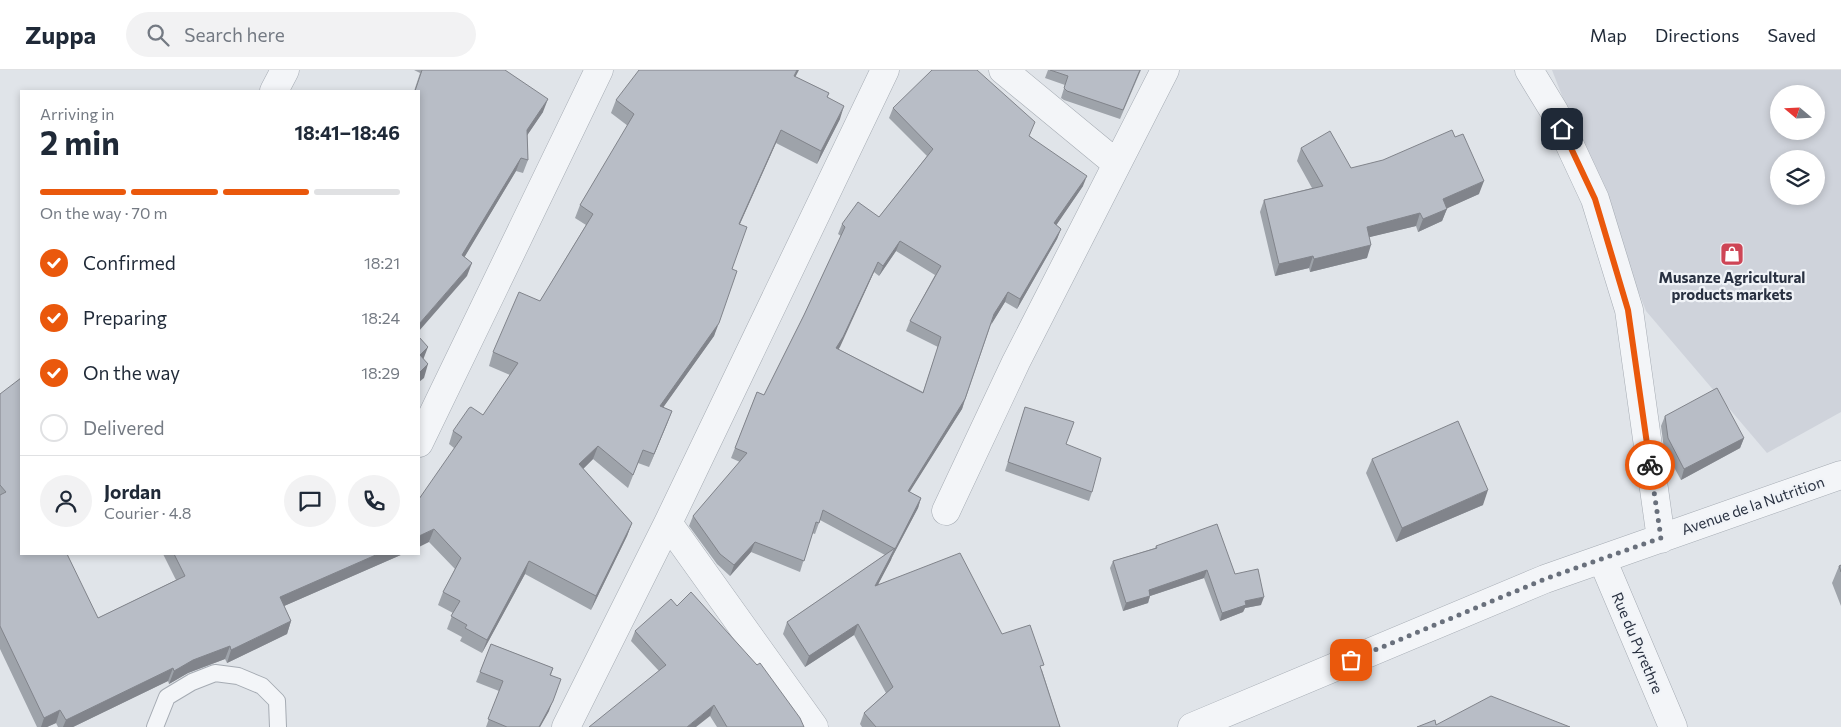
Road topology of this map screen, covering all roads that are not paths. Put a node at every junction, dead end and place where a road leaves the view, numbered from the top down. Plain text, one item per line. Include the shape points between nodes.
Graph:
1 (285, 70) edge
2 (599, 70) edge
3 (885, 70) edge
4 (1003, 70) edge
5 (1165, 70) edge
6 (1529, 70) edge
7 (275, 90) edge
8 (1117, 164) junction
9 (420, 441) edge
10 (1841, 475) edge
11 (946, 510) dead end
12 (668, 523) junction
13 (1661, 538) junction
14 (1602, 559) junction
15 (155, 727) edge
16 (278, 727) edge
17 (566, 727) edge
18 (814, 727) edge
19 (1192, 727) edge
20 (1673, 727) edge

1 - 7 street
2 - 9 street
3 - 12 street
4 - 8 street
5 - 8 street
6 - 13 street via 1554,111 1595,199 1628,310
8 - 11 street via 1016,362
10 - 13 street, Avenue de la Nutrition
12 - 17 street
12 - 18 street
13 - 14 street, Avenue de la Nutrition
14 - 19 street, Avenue de la Nutrition via 1545,579
14 - 20 street, Rue du Pyrethre
15 - 16 lane via 167,697 215,673 238,676 262,686 276,701

